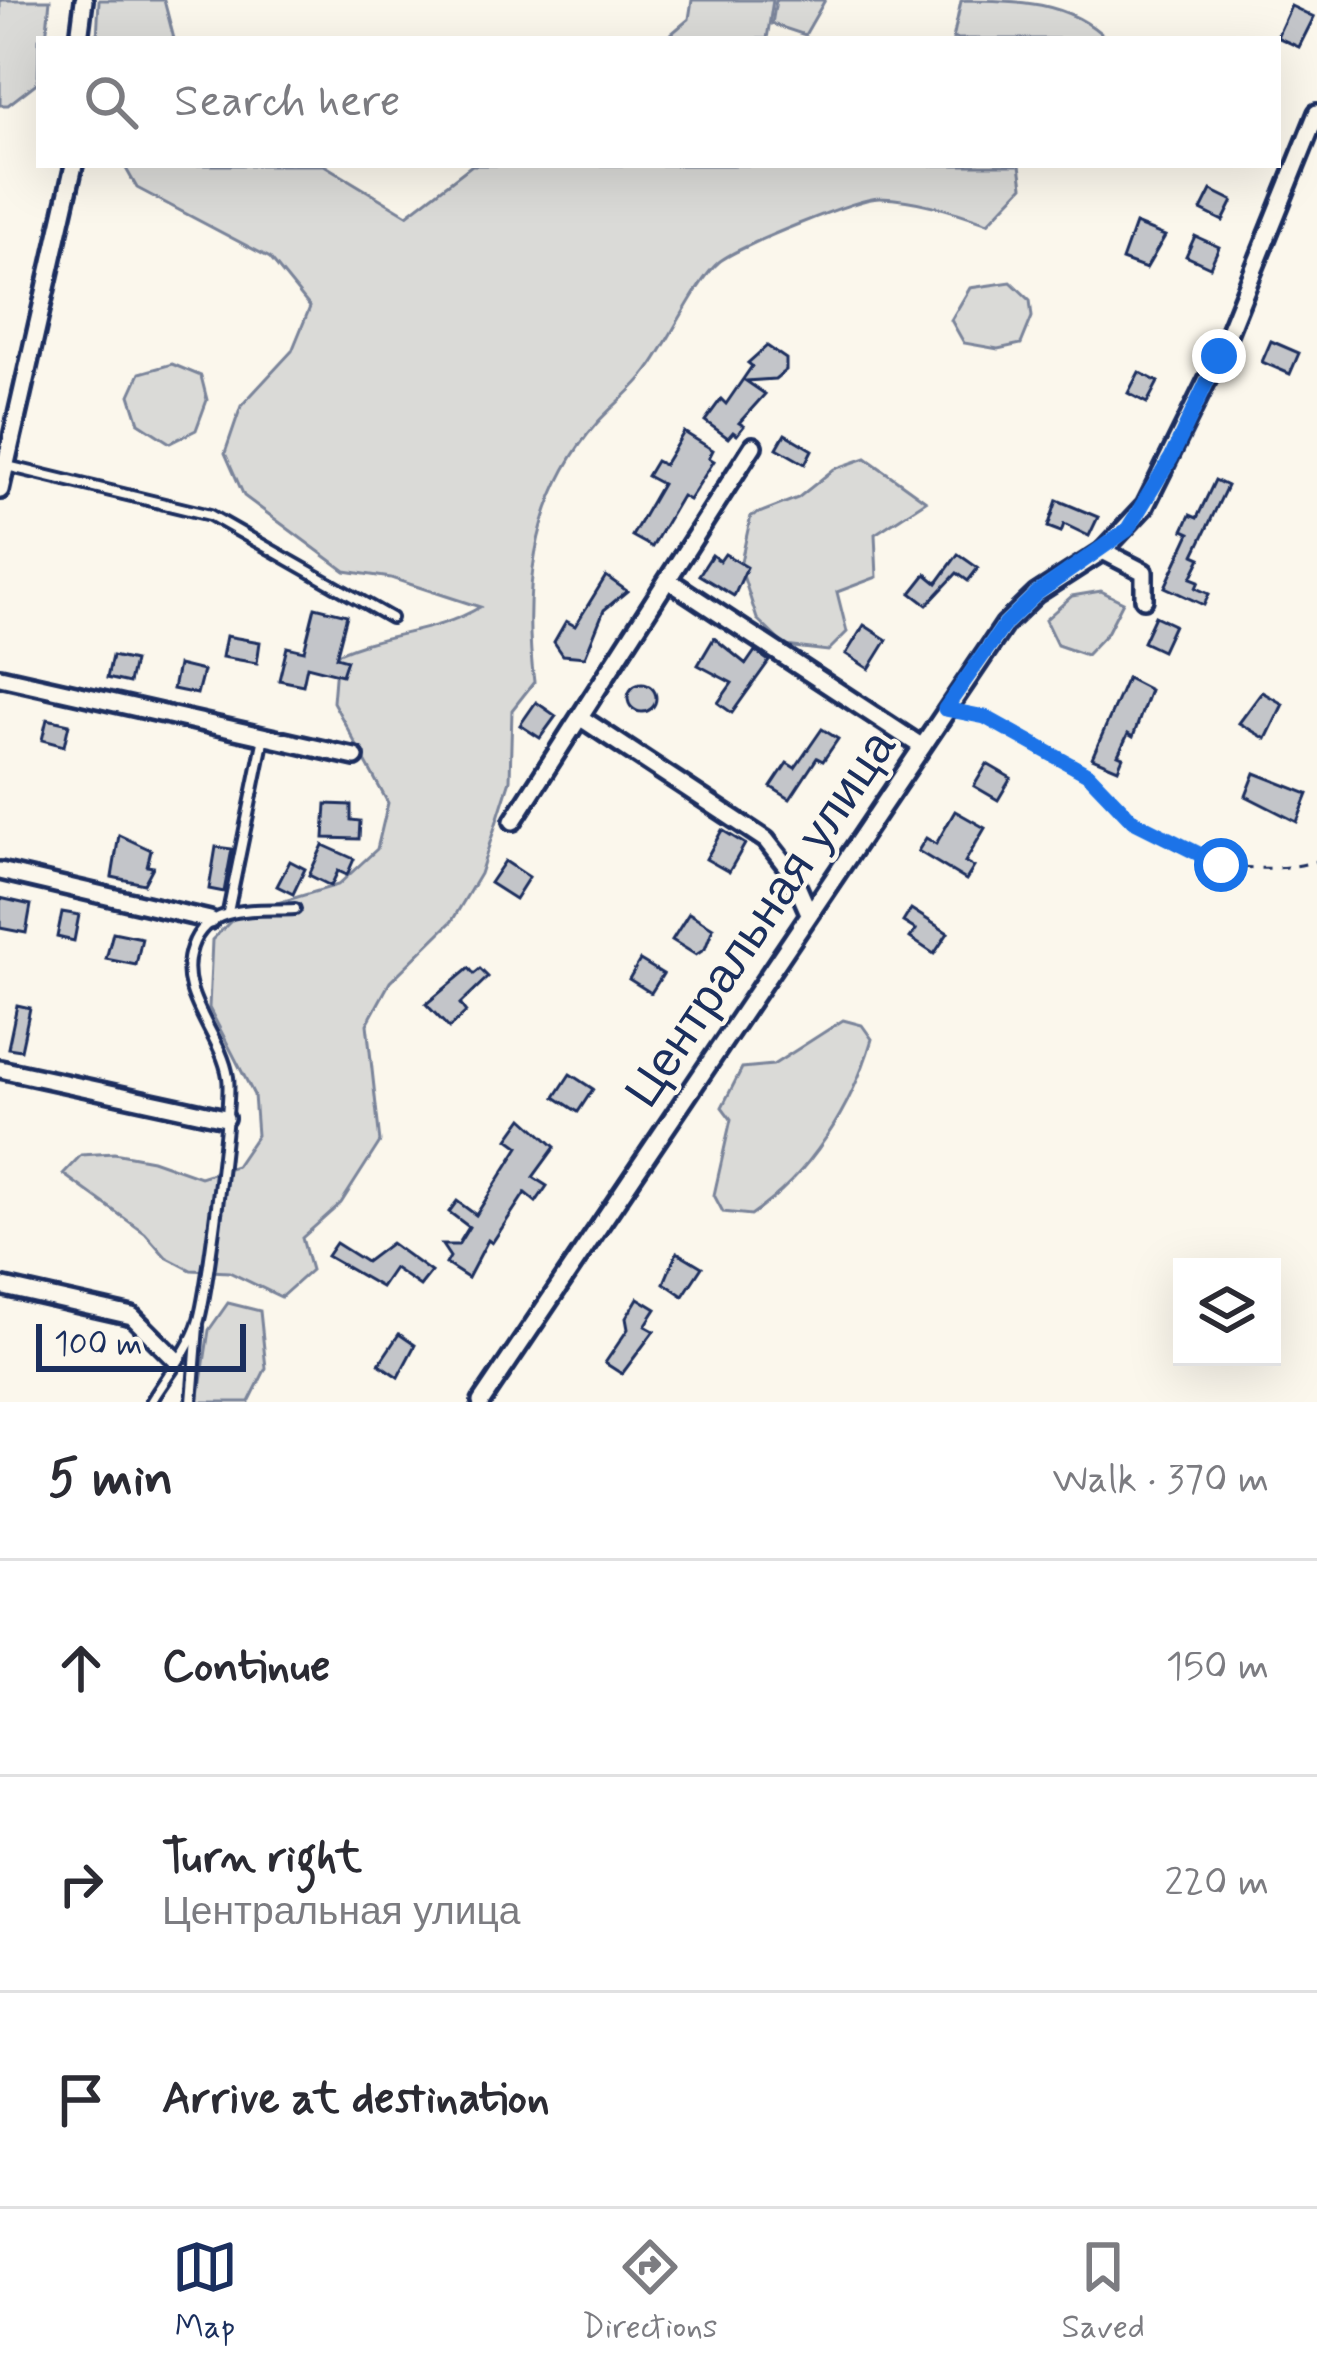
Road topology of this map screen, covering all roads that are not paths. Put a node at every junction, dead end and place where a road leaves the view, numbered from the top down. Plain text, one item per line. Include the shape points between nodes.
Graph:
1 (84, 0) edge
2 (79, 36) edge
3 (1317, 113) edge
4 (73, 168) edge
5 (753, 446) dead end
6 (5, 465) junction
7 (0, 490) edge
8 (1103, 551) junction
9 (671, 582) junction
10 (1144, 599) dead end
11 (391, 618) dead end
12 (0, 677) edge
13 (581, 718) junction
14 (264, 736) junction
15 (921, 746) junction
16 (355, 757) dead end
17 (513, 821) dead end
18 (0, 871) edge
19 (295, 909) dead end
20 (228, 912) junction
21 (809, 913) junction
22 (211, 920) junction
23 (0, 1069) edge
24 (225, 1118) junction
25 (0, 1286) edge
26 (198, 1325) junction
27 (175, 1359) junction
28 (151, 1402) edge
29 (192, 1402) edge
30 (482, 1402) edge

1 - 2 street
3 - 8 street, Центральная улица via 1171,458 1145,506
4 - 6 street
5 - 9 street
6 - 7 street
6 - 11 lane via 210,515
8 - 10 street via 1144,572
8 - 15 street, Центральная улица via 1005,624
9 - 13 street
9 - 15 street
12 - 14 street
13 - 17 street
13 - 21 street via 766,841
14 - 16 street
14 - 20 lane
15 - 21 street, Центральная улица
18 - 22 street
19 - 20 lane
20 - 22 lane
21 - 30 street, Центральная улица
22 - 24 lane via 192,946 187,980 228,1076
23 - 24 street
24 - 26 lane
25 - 27 street via 132,1316
26 - 27 lane
26 - 29 lane
27 - 28 lane

